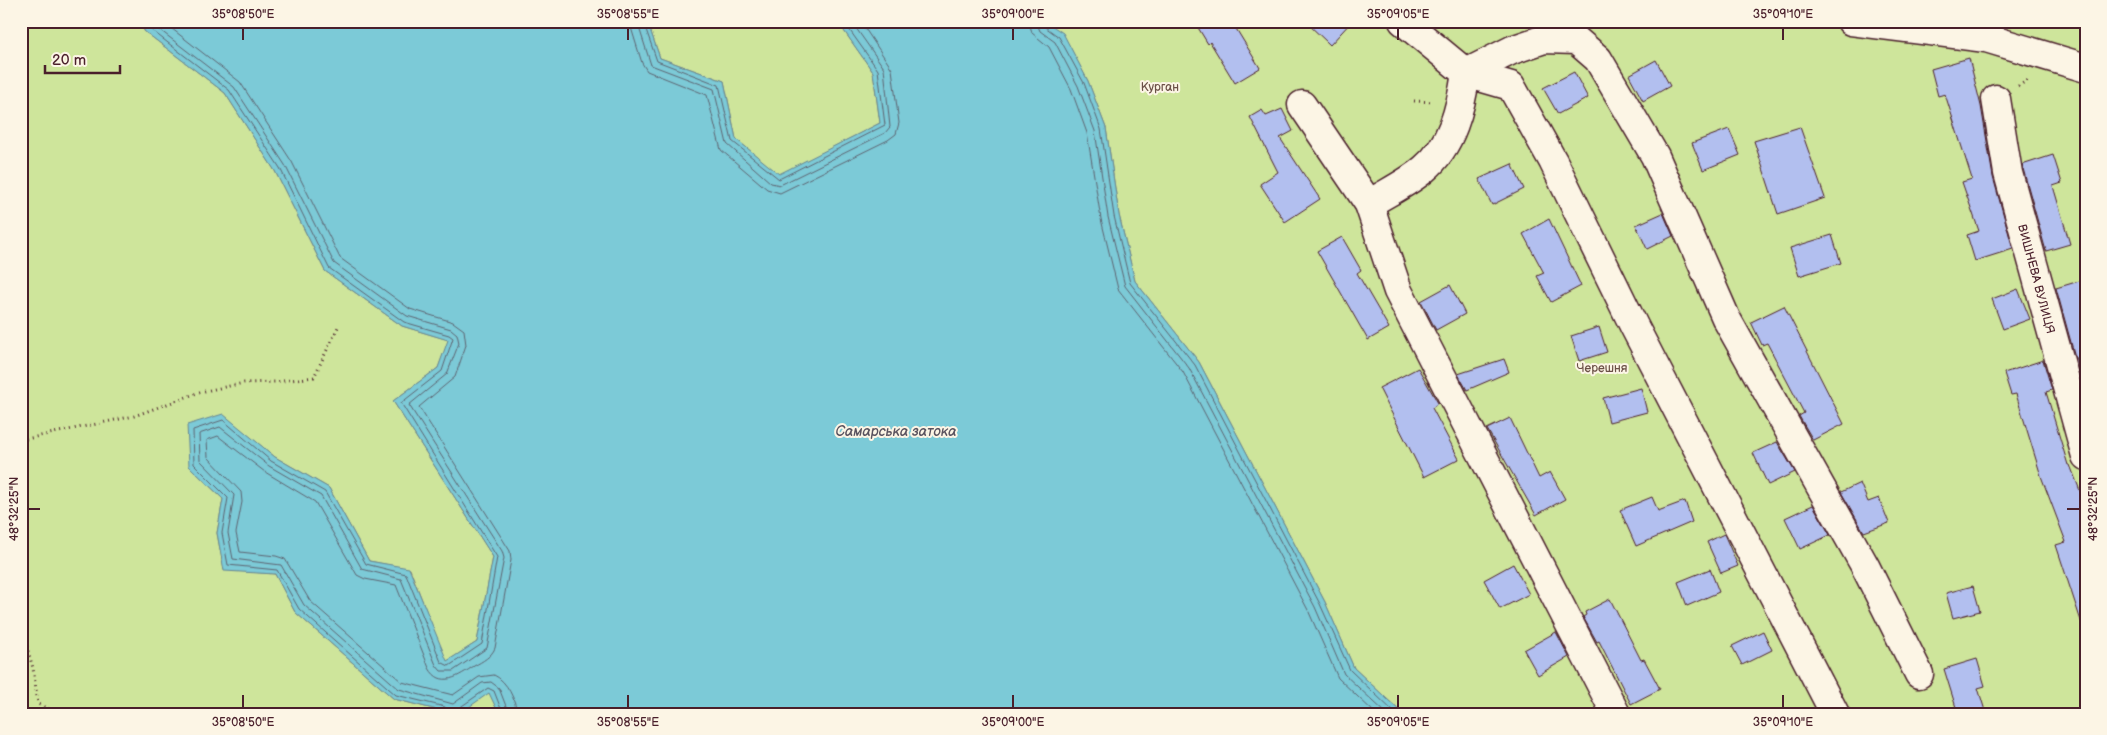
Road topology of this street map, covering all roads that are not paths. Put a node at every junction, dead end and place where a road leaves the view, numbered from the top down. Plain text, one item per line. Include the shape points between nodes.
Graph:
1 (1403, 21) edge
2 (1852, 21) edge
3 (2086, 68) edge
4 (1466, 73) junction
5 (1996, 98) road end
6 (1302, 105) dead end
7 (1369, 204) junction
8 (2086, 456) edge
9 (1919, 674) dead end
10 (1616, 714) edge
11 (1835, 714) edge

1 - 4 street
2 - 3 street via 1986,38
4 - 7 street via 1461,104 1446,142 1424,169
4 - 9 street via 1512,50 1544,39 1576,40 1598,59 1655,156 1726,318 1865,566
4 - 11 street via 1511,86 1553,161 1634,326
5 - 8 street, ВИШНЕВА ВУЛИЦЯ via 2008,173
6 - 7 street
7 - 10 street via 1398,290

